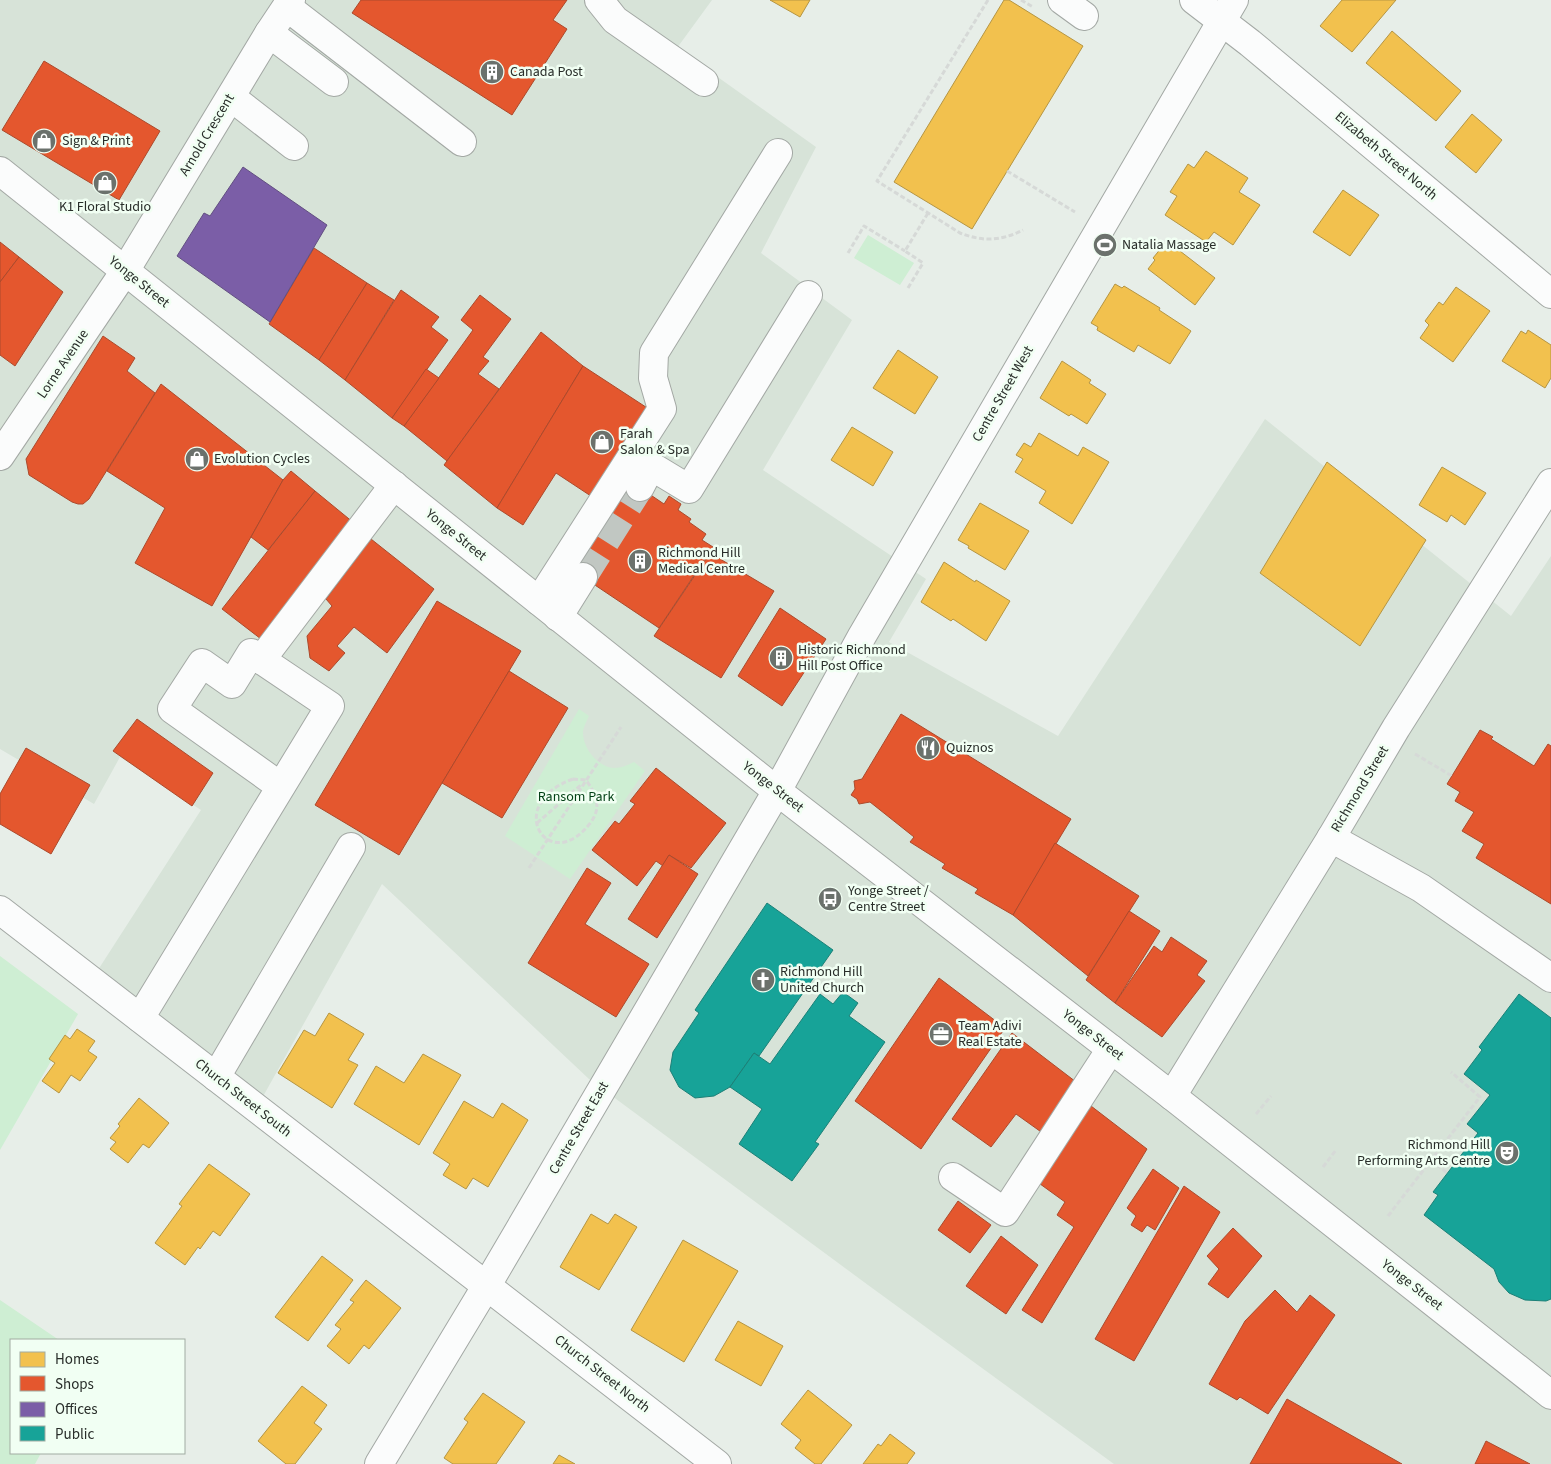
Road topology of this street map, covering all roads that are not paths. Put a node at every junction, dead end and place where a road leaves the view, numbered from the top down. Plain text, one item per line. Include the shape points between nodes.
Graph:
1 (600, 0) edge
2 (1062, 0) edge
3 (1194, 0) edge
4 (289, 3) edge
5 (1227, 10) edge
6 (1084, 16) dead end
7 (270, 33) junction
8 (334, 82) dead end
9 (704, 82) dead end
10 (230, 97) junction
11 (462, 142) dead end
12 (294, 146) dead end
13 (778, 153) dead end
14 (0, 172) edge
15 (125, 271) junction
16 (808, 294) dead end
17 (1551, 294) edge
18 (0, 456) edge
19 (1551, 483) edge
20 (394, 485) junction
21 (640, 488) tunnel mouth
22 (583, 577) tunnel mouth
23 (548, 609) junction
24 (261, 660) junction
25 (280, 786) junction
26 (777, 791) junction
27 (1331, 838) junction
28 (351, 847) dead end
29 (0, 910) edge
30 (1551, 978) edge
31 (140, 1018) junction
32 (1111, 1049) junction
33 (216, 1077) junction
34 (1172, 1096) junction
35 (953, 1177) dead end
36 (487, 1285) junction
37 (1551, 1395) edge
38 (379, 1464) edge
39 (717, 1464) edge

1 - 9 street via 615,20
2 - 6 street
3 - 5 street, Elizabeth Street North
4 - 7 street, Arnold Crescent
4 - 11 street
5 - 17 street, Elizabeth Street North via 1250,43
5 - 26 street, Centre Street West via 862,636
7 - 8 street
7 - 10 street, Arnold Crescent
10 - 12 street
10 - 15 street, Arnold Crescent
13 - 23 street via 654,353 652,378 662,409
14 - 15 street, Yonge Street
15 - 18 street, Lorne Avenue
15 - 20 street, Yonge Street
16 - 21 street via 689,489 651,466
19 - 27 street, Richmond Street via 1396,728
20 - 23 street, Yonge Street
20 - 24 street
22 - 23 street
23 - 26 street, Yonge Street
24 - 25 street via 330,706
24 - 25 street via 251,654 232,684 202,663 172,709
25 - 31 street
26 - 32 street, Yonge Street
26 - 36 street, Centre Street East
27 - 30 street via 1421,888
27 - 34 street, Richmond Street
28 - 33 street
29 - 31 street, Church Street South
31 - 33 street, Church Street South
32 - 34 street, Yonge Street
32 - 35 street via 1005,1212
33 - 36 street, Church Street South
34 - 37 street, Yonge Street
36 - 38 street, Centre Street East
36 - 39 street, Church Street North

